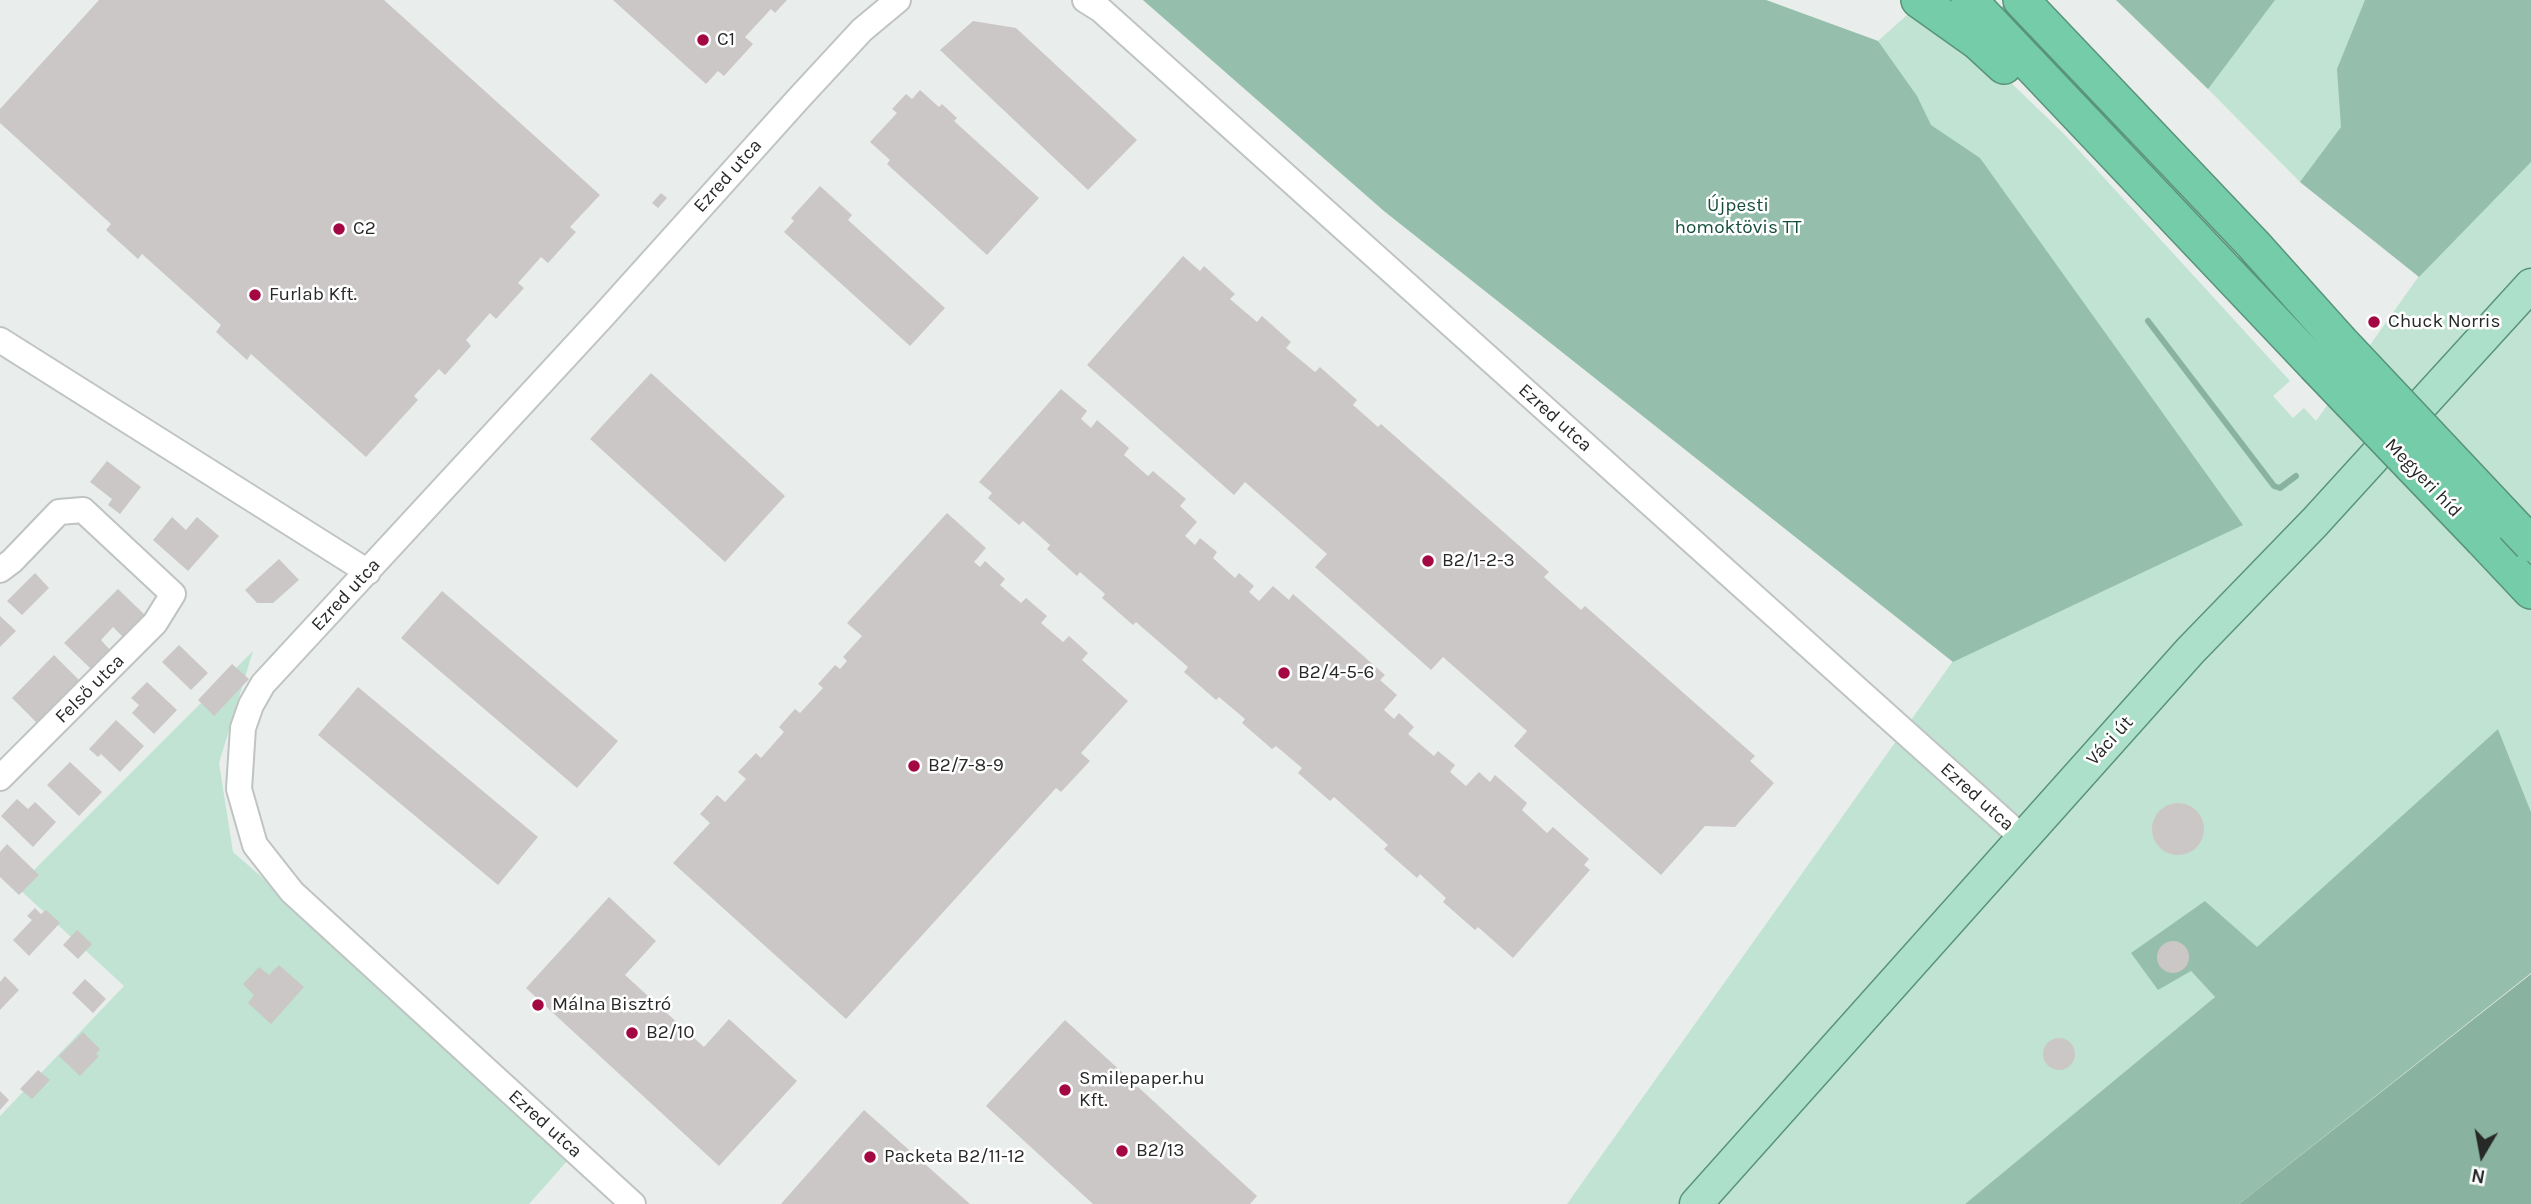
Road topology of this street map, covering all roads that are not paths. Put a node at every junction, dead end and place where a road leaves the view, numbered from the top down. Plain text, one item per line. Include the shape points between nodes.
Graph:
1 (898, 0) edge
2 (1084, 0) edge
3 (1919, 0) edge
4 (1969, 0) edge
5 (2021, 0) edge
6 (2091, 129) junction
7 (2531, 285) edge
8 (0, 340) edge
9 (2327, 353) junction
10 (2531, 544) edge
11 (1, 567) edge
12 (368, 572) junction
13 (2531, 591) edge
14 (0, 778) edge
15 (2024, 839) junction
16 (633, 1204) edge
17 (1696, 1204) edge

1 - 12 street, Ezred utca via 862,30
2 - 15 street, Ezred utca via 1101,10
3 - 6 highway via 1978,42 2049,106
4 - 6 highway
5 - 9 highway via 2253,244
6 - 9 highway
7 - 15 main road, Váci út via 2315,522 2190,651
8 - 12 street
9 - 10 highway, Megyeri híd, bridge
9 - 13 highway, Megyeri híd, bridge
11 - 14 street, Felső utca via 59,512 83,510 173,594 155,623
12 - 16 street, Ezred utca via 263,684 251,705 243,728 239,789 255,845 292,892
15 - 17 main road, Váci út

